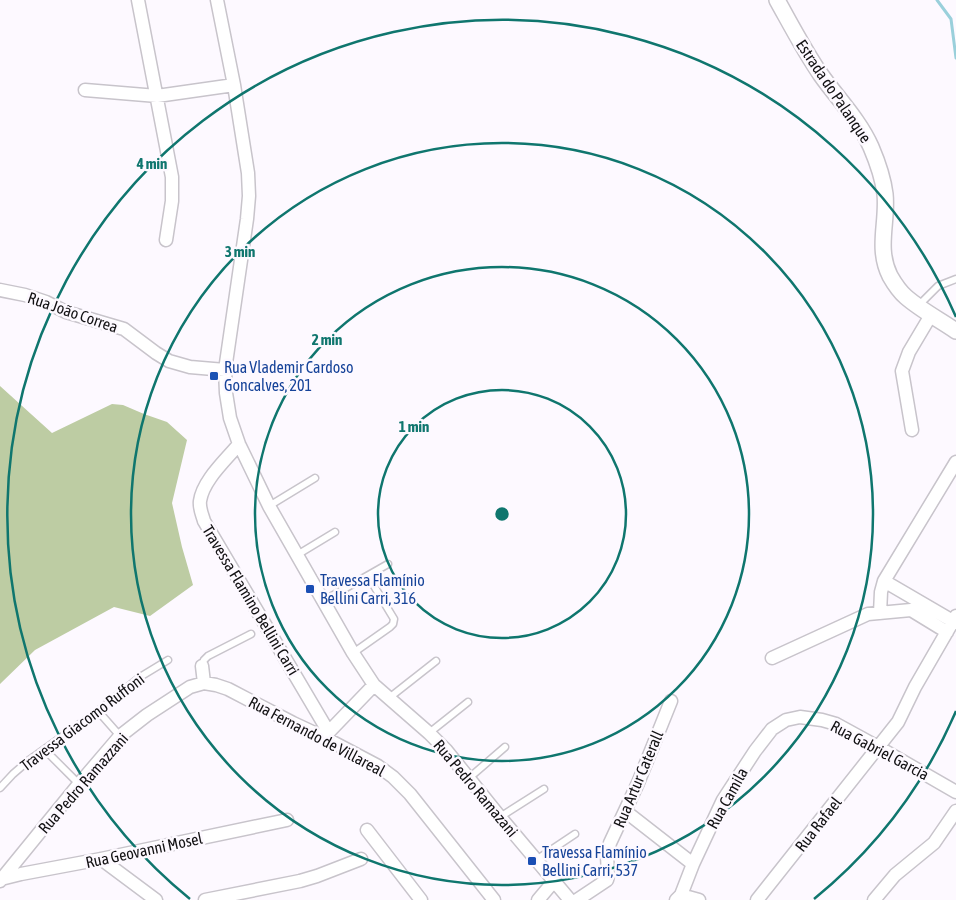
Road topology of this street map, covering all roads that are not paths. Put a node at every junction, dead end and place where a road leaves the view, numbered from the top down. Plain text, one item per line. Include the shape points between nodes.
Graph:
1 (138, 0) edge
2 (217, 0) edge
3 (777, 0) edge
4 (234, 85) junction
5 (85, 90) dead end
6 (157, 96) junction
7 (166, 240) dead end
8 (956, 279) edge
9 (0, 290) edge
10 (918, 306) junction
11 (932, 314) junction
12 (956, 331) edge
13 (225, 370) junction
14 (912, 430) dead end
15 (239, 444) junction
16 (956, 462) edge
17 (315, 478) dead end
18 (270, 506) junction
19 (335, 532) dead end
20 (297, 555) junction
21 (388, 564) dead end
22 (368, 576) junction
23 (884, 581) junction
24 (323, 602) junction
25 (934, 610) junction
26 (880, 613) junction
27 (918, 614) junction
28 (953, 623) edge
29 (252, 634) dead end
30 (353, 653) junction
31 (772, 658) dead end
32 (168, 660) dead end
33 (436, 661) dead end
34 (202, 666) joint
35 (204, 683) junction
36 (374, 685) junction
37 (389, 698) junction
38 (671, 701) dead end
39 (468, 702) dead end
40 (98, 711) junction
41 (800, 718) joint
42 (429, 733) junction
43 (326, 734) junction
44 (120, 736) junction
45 (505, 747) dead end
46 (878, 747) junction
47 (46, 750) junction
48 (469, 778) junction
49 (79, 784) junction
50 (0, 788) edge
51 (544, 789) dead end
52 (956, 792) edge
53 (625, 811) junction
54 (956, 811) edge
55 (500, 818) junction
56 (287, 820) dead end
57 (367, 830) dead end
58 (574, 834) dead end
59 (101, 859) junction
60 (361, 859) dead end
61 (536, 860) junction
62 (693, 864) junction
63 (1, 880) edge
64 (554, 881) junction
65 (678, 898) edge
66 (156, 900) edge
67 (205, 900) edge
68 (421, 900) edge
69 (494, 900) edge
70 (538, 900) edge
71 (570, 900) edge
72 (577, 900) edge
73 (699, 900) edge
74 (757, 900) edge
75 (874, 900) edge

1 - 6 street
2 - 4 street
3 - 10 street, Estrada do Palanque via 821,75 850,112 871,147 885,194 883,258 894,282
4 - 6 street
4 - 13 street via 249,196
5 - 6 street
6 - 7 street via 172,177
8 - 10 lane via 938,286
9 - 13 street, Rua João Correa via 124,329 168,361
10 - 11 street, Estrada do Palanque
11 - 12 street, Estrada do Palanque
11 - 14 street via 909,352 902,371
13 - 15 street via 230,418
15 - 18 street, Rua Pedro Ramazani
15 - 43 street, Travessa Flamino Bellini Carri via 208,482 200,502 201,512
16 - 23 street
17 - 18 lane
18 - 20 street, Rua Pedro Ramazani
19 - 20 lane
20 - 24 street, Rua Pedro Ramazani
21 - 22 lane
22 - 24 lane
22 - 30 lane via 394,619 390,627
23 - 25 street
23 - 26 street
24 - 30 street, Rua Pedro Ramazani
25 - 27 street
25 - 28 street
26 - 27 street via 911,610
26 - 31 street via 868,614
27 - 28 street
28 - 46 street, Rua Rafael via 898,722
29 - 34 lane via 208,656
30 - 36 street, Rua Pedro Ramazani
32 - 40 lane, Travessa Giacomo Ruffoni via 140,677
33 - 37 lane
34 - 35 street
35 - 43 street, Rua Fernando de Villareal via 228,689 293,723
35 - 44 street, Rua Pedro Ramazzani via 174,697
36 - 37 street, Rua Pedro Ramazani
36 - 43 street
37 - 42 street, Rua Pedro Ramazani
38 - 53 street, Rua Artur Caterall
39 - 42 lane
40 - 44 lane
40 - 47 lane, Travessa Giacomo Ruffoni
41 - 46 street, Rua Gabriel Garcia via 836,724
41 - 62 street, Rua Camila via 786,720 772,729 755,751 723,800
42 - 48 street, Rua Pedro Ramazani
43 - 69 street, Rua Fernando de Villareal via 393,777
44 - 49 street, Rua Pedro Ramazzani
45 - 48 lane
46 - 52 street, Rua Gabriel Garcia
46 - 74 street, Rua Rafael
47 - 49 lane
47 - 50 lane, Travessa Giacomo Ruffoni via 28,761
48 - 55 street, Rua Pedro Ramazani
49 - 63 street, Rua Pedro Ramazzani
51 - 55 lane
53 - 62 street
53 - 72 street, Rua Artur Caterall via 608,850 607,880
54 - 75 street via 934,843 896,875
55 - 61 street, Rua Pedro Ramazani
56 - 59 street, Rua Geovanni Mosel
57 - 68 street
58 - 61 lane
59 - 63 street, Rua Geovanni Mosel
59 - 66 street
60 - 67 street via 300,881
61 - 64 street, Rua Pedro Ramazani
62 - 65 street, Rua Camila
64 - 70 street
64 - 71 street, Rua Pedro Ramazani
65 - 73 street

